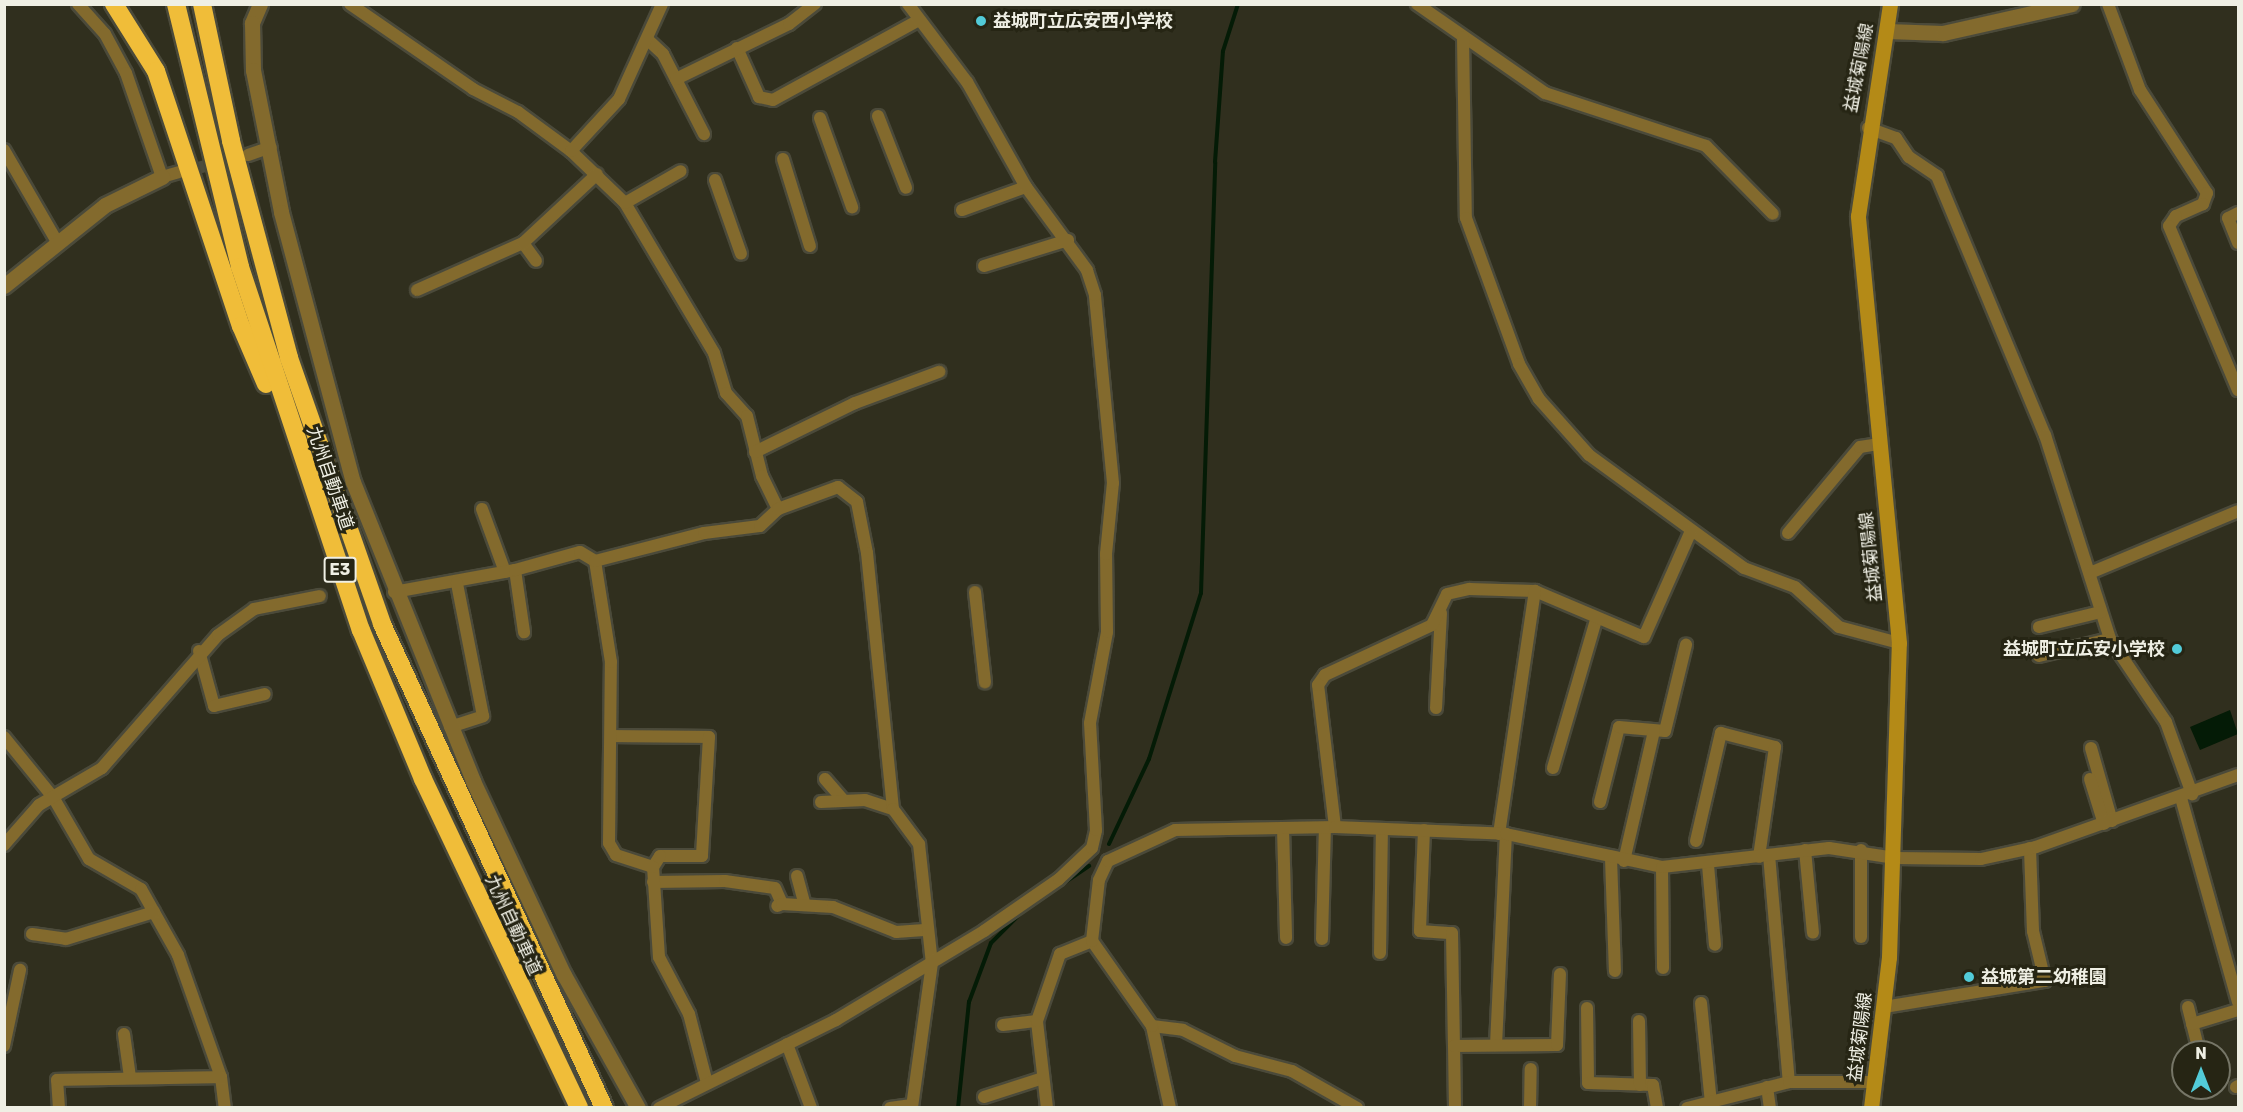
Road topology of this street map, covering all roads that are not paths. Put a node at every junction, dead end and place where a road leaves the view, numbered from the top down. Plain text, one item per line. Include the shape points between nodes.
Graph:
1 (78, 4) edge
2 (114, 4) edge
3 (176, 4) edge
4 (202, 4) edge
5 (260, 4) edge
6 (350, 4) edge
7 (662, 4) edge
8 (815, 4) edge
9 (908, 4) edge
10 (1417, 4) edge
11 (1890, 4) edge
12 (2072, 4) edge
13 (2108, 4) edge
14 (920, 20) junction
15 (1887, 30) junction
16 (1463, 37) junction
17 (647, 39) junction
18 (736, 48) junction
19 (676, 79) junction
20 (879, 116) dead end
21 (820, 118) dead end
22 (1868, 128) junction
23 (704, 134) dead end
24 (271, 147) junction
25 (4, 150) edge
26 (571, 151) junction
27 (248, 155) tunnel mouth
28 (783, 159) dead end
29 (681, 171) dead end
30 (179, 172) tunnel mouth
31 (597, 174) junction
32 (162, 177) junction
33 (715, 180) dead end
34 (1026, 187) junction
35 (906, 188) dead end
36 (625, 203) junction
37 (852, 207) dead end
38 (962, 210) dead end
39 (1773, 213) dead end
40 (2238, 213) edge
41 (56, 240) junction
42 (1068, 240) junction
43 (523, 243) junction
44 (2238, 243) edge
45 (810, 246) dead end
46 (741, 254) dead end
47 (536, 261) dead end
48 (984, 266) dead end
49 (4, 286) edge
50 (417, 290) dead end
51 (939, 372) dead end
52 (2238, 390) edge
53 (1878, 444) junction
54 (755, 452) junction
55 (306, 476) junction
56 (482, 509) dead end
57 (778, 509) junction
58 (2238, 511) edge
59 (1691, 531) junction
60 (1788, 533) dead end
61 (596, 561) junction
62 (510, 571) junction
63 (2090, 573) junction
64 (458, 583) junction
65 (1535, 591) junction
66 (394, 592) junction
67 (975, 592) dead end
68 (320, 596) dead end
69 (1441, 603) junction
70 (2101, 612) junction
71 (1596, 620) junction
72 (2039, 627) dead end
73 (524, 632) dead end
74 (2110, 639) junction
75 (1899, 643) junction
76 (1686, 645) dead end
77 (199, 651) junction
78 (2039, 656) dead end
79 (985, 682) dead end
80 (266, 694) dead end
81 (1436, 708) dead end
82 (450, 727) junction
83 (1654, 731) junction
84 (613, 736) junction
85 (4, 737) edge
86 (2091, 748) dead end
87 (1554, 768) dead end
88 (2238, 775) edge
89 (825, 779) dead end
90 (2090, 779) dead end
91 (2187, 796) junction
92 (53, 797) junction
93 (843, 800) junction
94 (821, 802) dead end
95 (1600, 802) dead end
96 (893, 809) junction
97 (2108, 822) junction
98 (1330, 827) junction
99 (1283, 828) junction
100 (1382, 829) junction
101 (1424, 830) junction
102 (1503, 834) junction
103 (1696, 841) dead end
104 (4, 844) edge
105 (1092, 848) junction
106 (2030, 848) junction
107 (1805, 850) junction
108 (1861, 850) junction
109 (1764, 856) junction
110 (1611, 858) junction
111 (1895, 858) junction
112 (1108, 861) junction
113 (1624, 861) junction
114 (1708, 865) junction
115 (653, 867) junction
116 (1662, 867) junction
117 (797, 876) dead end
118 (653, 882) junction
119 (805, 905) junction
120 (154, 912) junction
121 (928, 930) junction
122 (1813, 933) dead end
123 (32, 934) dead end
124 (1861, 937) dead end
125 (1286, 938) dead end
126 (1322, 939) dead end
127 (1092, 941) junction
128 (1715, 945) dead end
129 (1380, 952) dead end
130 (2233, 952) edge
131 (932, 963) junction
132 (1663, 968) dead end
133 (20, 970) dead end
134 (1615, 971) dead end
135 (1560, 974) dead end
136 (2238, 1002) edge
137 (1701, 1003) dead end
138 (1884, 1007) junction
139 (2188, 1007) dead end
140 (1587, 1008) dead end
141 (2238, 1010) edge
142 (1036, 1021) junction
143 (1639, 1021) dead end
144 (7, 1023) edge
145 (2192, 1024) junction
146 (1003, 1025) dead end
147 (1152, 1026) junction
148 (124, 1034) dead end
149 (2196, 1040) edge
150 (787, 1044) junction
151 (1496, 1045) junction
152 (4, 1046) edge
153 (1454, 1046) junction
154 (1531, 1069) dead end
155 (130, 1077) junction
156 (221, 1077) junction
157 (1043, 1078) junction
158 (1789, 1082) junction
159 (1874, 1082) junction
160 (707, 1083) junction
161 (1640, 1084) junction
162 (1767, 1087) junction
163 (984, 1096) dead end
164 (1711, 1104) junction
165 (912, 1106) edge
166 (58, 1107) edge
167 (225, 1107) edge
168 (579, 1107) edge
169 (604, 1107) edge
170 (638, 1107) edge
171 (659, 1107) edge
172 (811, 1107) edge
173 (890, 1107) edge
174 (1047, 1107) edge
175 (1170, 1107) edge
176 (1357, 1107) edge
177 (1455, 1107) edge
178 (1530, 1107) edge
179 (1658, 1107) edge
180 (1687, 1107) edge
181 (1770, 1107) edge
182 (1871, 1107) edge

1 - 32 street via 105,34 126,73
2 - 55 highway via 156,70 241,326
3 - 55 highway, 九州自動車道 / E3 via 240,267
4 - 169 highway, 九州自動車道 / E3 via 231,141 289,358 378,613
5 - 24 street via 252,23 253,70
6 - 26 street
7 - 17 street
8 - 18 street via 789,24
9 - 14 street
10 - 16 street
11 - 15 main road, 益城菊陽線
12 - 15 street via 1943,33
13 - 52 street via 2140,90 2207,193 2204,204 2176,216 2169,226
14 - 18 street via 773,100 759,97
14 - 34 street via 967,82
15 - 22 main road, 益城菊陽線
16 - 39 street via 1545,93 1706,146
16 - 59 street via 1466,218 1519,364 1559,426
17 - 19 street
17 - 26 street via 619,99
18 - 19 street
19 - 23 street
20 - 35 street
21 - 37 street
22 - 53 main road, 益城菊陽線 via 1858,216
22 - 63 street via 1896,138 1909,157 1937,176 2045,435
24 - 27 street
24 - 66 street via 281,212 353,482
25 - 41 street
26 - 31 street
28 - 45 street
29 - 36 street
30 - 32 street
31 - 36 street
31 - 43 street
32 - 41 street via 105,205
33 - 46 street
34 - 38 street
34 - 42 street
36 - 54 street via 714,353 726,393 747,416
40 - 44 street via 2228,218
41 - 49 street
42 - 48 street
42 - 105 street via 1087,270 1101,322 1113,483 1106,554 1107,632 1090,723 1096,830
43 - 47 street
43 - 50 street
51 - 54 street via 855,403
53 - 60 street via 1860,447
53 - 75 main road, 益城菊陽線
54 - 57 street
55 - 168 highway, 九州自動車道 / E3 via 423,779
56 - 62 street
57 - 61 street via 760,526 705,533
57 - 96 street via 838,487 858,502
58 - 63 street
59 - 71 street via 1644,637
59 - 75 street via 1744,568 1795,587 1839,627
61 - 62 street via 580,552
61 - 84 street via 611,662
62 - 64 street
62 - 73 street
63 - 70 street
64 - 66 street
64 - 82 street via 483,716
65 - 69 street via 1469,589 1447,594
65 - 71 street
65 - 102 street
66 - 82 street
67 - 79 street
68 - 77 street via 254,609
69 - 81 street
69 - 98 street via 1432,626 1325,675 1318,685
70 - 72 street
70 - 74 street
71 - 87 street
74 - 78 street
74 - 91 street via 2166,722
75 - 111 main road, 益城菊陽線
76 - 83 street via 1665,731
77 - 80 street via 214,706
77 - 92 street via 102,768
82 - 170 street via 564,975
83 - 95 street via 1619,728
83 - 113 street
84 - 115 street via 609,843 616,855
84 - 115 street via 709,737 702,856 660,856
85 - 92 street
86 - 97 street
88 - 91 street
89 - 93 street
90 - 97 street
91 - 97 street
91 - 130 street
92 - 104 street
92 - 120 street via 89,859 141,889
93 - 94 street
93 - 96 street
96 - 121 street via 920,843
97 - 106 street
98 - 99 street
98 - 100 street
98 - 126 street
99 - 112 street via 1175,830
99 - 125 street
100 - 101 street
100 - 129 street
101 - 102 street
101 - 153 street via 1420,931 1452,933
102 - 110 street
102 - 151 street
103 - 109 street via 1721,734 1775,747
105 - 112 street
105 - 131 street via 1059,879
106 - 111 street via 1981,860
106 - 138 street via 2033,931 2045,981
107 - 108 street
107 - 109 street
107 - 122 street
108 - 111 street
108 - 124 street
109 - 114 street
109 - 158 street
110 - 113 street
110 - 134 street
111 - 138 main road, 益城菊陽線
112 - 127 street via 1099,880
113 - 116 street
114 - 116 street
114 - 128 street
115 - 118 street
116 - 132 street
117 - 119 street
118 - 119 street via 725,881 775,888 780,905
118 - 160 street via 659,957 688,1014
119 - 121 street via 856,914 881,929
120 - 123 street via 66,939
120 - 156 street via 178,955
121 - 131 street
127 - 142 street via 1060,954
127 - 147 street
130 - 136 street
131 - 150 street
131 - 165 street
133 - 144 street
135 - 151 street via 1557,1045
137 - 164 street
138 - 159 main road, 益城菊陽線
139 - 145 street
140 - 161 street via 1588,1083
141 - 145 street
142 - 146 street
142 - 157 street
143 - 161 street
144 - 152 street
145 - 149 street
147 - 175 street
147 - 176 street via 1183,1030 1235,1056 1293,1071
148 - 155 street
150 - 160 street
150 - 172 street
151 - 153 street
153 - 177 street
154 - 178 street
155 - 156 street
155 - 166 street via 57,1080
156 - 167 street
157 - 163 street
157 - 174 street
158 - 159 street
158 - 162 street
159 - 182 main road, 益城菊陽線
160 - 171 street
161 - 179 street via 1653,1085
162 - 164 street
162 - 181 street
164 - 180 street
165 - 173 street

